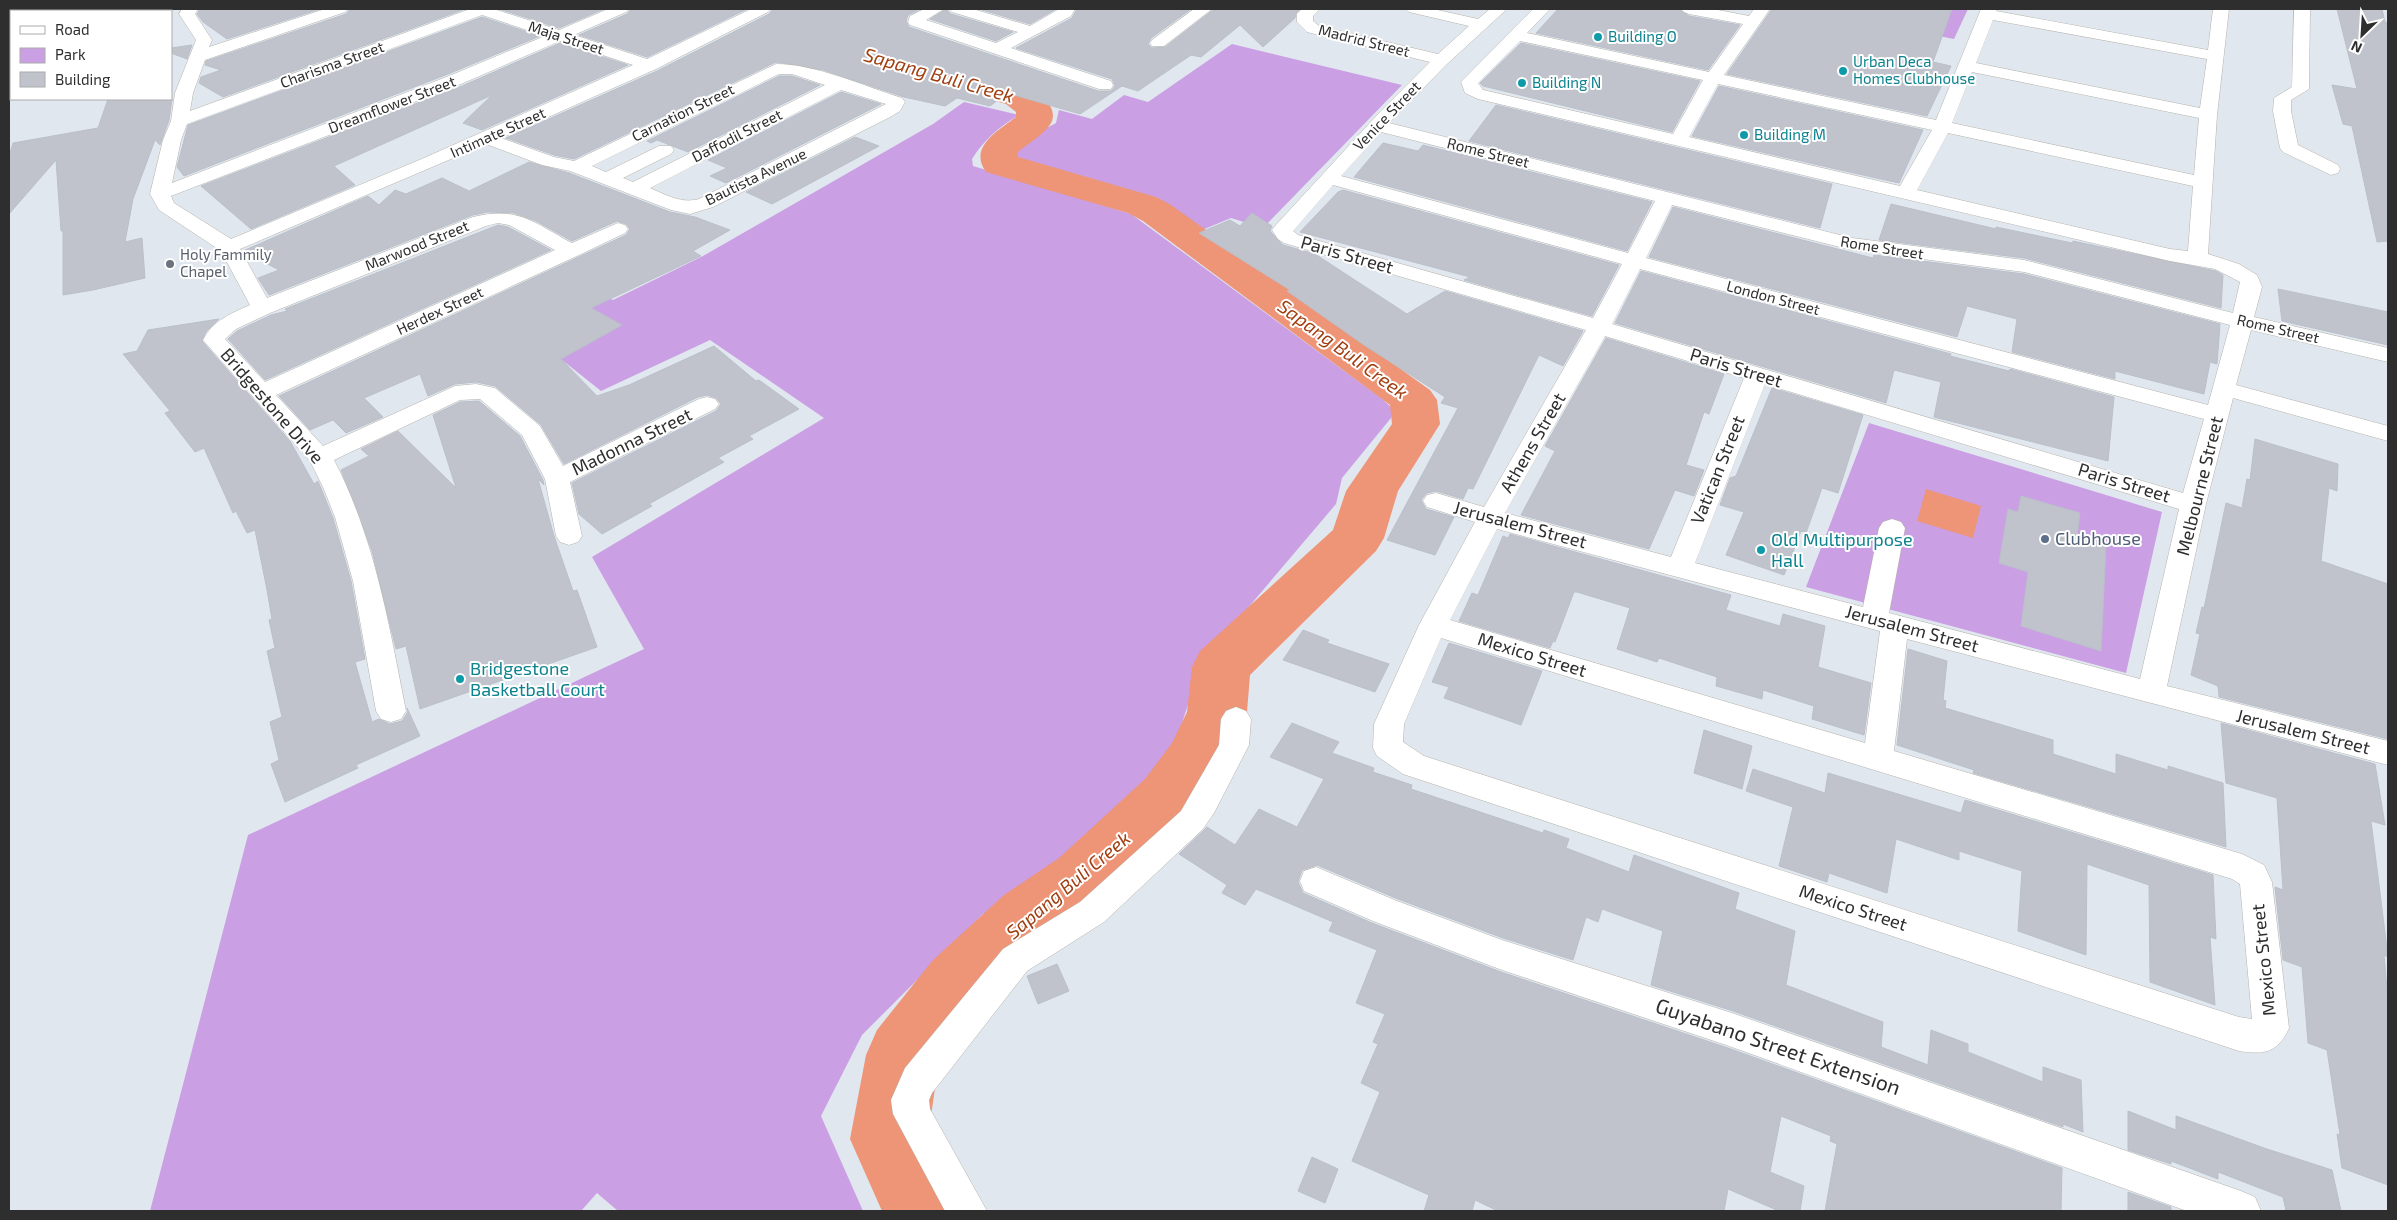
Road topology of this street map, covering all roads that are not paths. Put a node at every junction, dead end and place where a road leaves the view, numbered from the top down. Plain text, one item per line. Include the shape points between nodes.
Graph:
1 (340, 9) edge
2 (483, 9) edge
3 (621, 9) edge
4 (763, 9) edge
5 (936, 9) edge
6 (956, 9) edge
7 (1067, 9) edge
8 (1204, 9) edge
9 (1312, 9) edge
10 (1414, 9) edge
11 (1499, 9) edge
12 (1542, 9) edge
13 (1689, 9) edge
14 (2221, 9) edge
15 (2302, 9) edge
16 (1988, 11) edge
17 (188, 12) edge
18 (1758, 15) edge
19 (1480, 24) junction
20 (1032, 31) junction
21 (1516, 35) junction
22 (560, 37) junction
23 (1158, 43) dead end
24 (996, 50) junction
25 (2215, 56) junction
26 (197, 57) junction
27 (1441, 60) junction
28 (650, 66) junction
29 (1966, 66) junction
30 (1714, 78) junction
31 (842, 83) junction
32 (1105, 85) dead end
33 (2208, 115) junction
34 (180, 121) junction
35 (1378, 126) junction
36 (1942, 127) junction
37 (488, 138) junction
38 (1678, 141) junction
39 (665, 150) dead end
40 (576, 167) junction
41 (2331, 169) dead end
42 (1329, 178) junction
43 (606, 179) junction
44 (2204, 183) junction
45 (632, 190) junction
46 (160, 194) junction
47 (1905, 194) junction
48 (1667, 197) junction
49 (618, 229) dead end
50 (1282, 230) joint
51 (229, 247) junction
52 (572, 251) junction
53 (2198, 258) junction
54 (1634, 260) junction
55 (262, 308) junction
56 (2242, 321) junction
57 (1599, 327) junction
58 (2388, 355) edge
59 (1757, 374) junction
60 (2225, 389) junction
61 (261, 392) junction
62 (707, 404) dead end
63 (2218, 415) junction
64 (2388, 434) edge
65 (320, 457) junction
66 (557, 479) junction
67 (1436, 501) dead end
68 (2193, 504) junction
69 (1490, 518) junction
70 (1892, 528) dead end
71 (569, 536) dead end
72 (1680, 567) junction
73 (1885, 622) junction
74 (1433, 625) junction
75 (2151, 693) junction
76 (391, 711) dead end
77 (1236, 719) dead end
78 (1388, 748) joint
79 (2388, 753) edge
80 (1878, 757) junction
81 (1316, 880) dead end
82 (967, 1211) edge
83 (2241, 1211) edge

1 - 26 street
2 - 22 street, Maja Street
2 - 34 street, Charisma Street
3 - 22 street, Dreamflower Street
4 - 28 street, Intimate Street
5 - 24 street via 916,19 916,22
6 - 20 street
7 - 20 street via 1066,13
8 - 23 street
9 - 27 street, Madrid Street via 1305,14 1305,22 1318,31
10 - 19 street
11 - 19 street, Venice Street
12 - 21 street
13 - 18 street
14 - 25 street
15 - 41 street via 2300,89 2283,98 2288,148
16 - 25 street
16 - 29 street
17 - 26 street via 204,40
18 - 30 street
19 - 27 street, Venice Street
20 - 24 street
21 - 30 street
21 - 38 street via 1469,82 1471,89 1478,94
22 - 28 street, Maja Street
22 - 46 street, Dreamflower Street
24 - 32 street
25 - 33 street
26 - 34 street via 184,92
27 - 35 street, Venice Street
28 - 37 street, Intimate Street
29 - 33 street
29 - 36 street
30 - 36 street
30 - 38 street
31 - 40 street, Carnation Street via 793,68 768,71
31 - 45 street, Daffodil Street
31 - 45 street, Bautista Avenue via 891,99 896,102 894,107 706,203 690,208 678,206
33 - 44 street
34 - 46 street via 172,140
35 - 42 street, Venice Street
35 - 48 street, Rome Street
36 - 44 street
36 - 47 street
37 - 40 street, Bautista Avenue via 549,161
37 - 51 street, Intimate Street
38 - 47 street
39 - 43 street
40 - 43 street, Bautista Avenue
42 - 50 street, Venice Street
42 - 54 street, London Street
43 - 45 street, Bautista Avenue
44 - 53 street
46 - 51 street via 166,206
47 - 53 street via 2170,255
48 - 54 street, Athens Street
48 - 56 street, Rome Street via 1852,244 2024,266
49 - 52 street, Herdex Street
50 - 57 street, Paris Street via 1291,239
51 - 55 street
52 - 55 street, Marwood Street via 515,220 498,217 480,221
52 - 61 street, Herdex Street
53 - 56 street, Melbourne Street via 2235,268 2250,279
54 - 57 street, Athens Street
54 - 63 street, London Street
55 - 61 street, Bridgestone Drive via 228,324 217,332 214,340
56 - 58 street, Rome Street
56 - 60 street, Melbourne Street
57 - 59 street, Paris Street
57 - 69 street, Athens Street
59 - 68 street, Paris Street
59 - 72 street, Vatican Street
60 - 63 street, Melbourne Street
60 - 64 street
61 - 65 street, Bridgestone Drive
62 - 66 street, Madonna Street
63 - 68 street, Melbourne Street
65 - 66 street via 454,393 476,391 487,393 532,431
65 - 76 street, Bridgestone Drive via 356,537
66 - 71 street
67 - 69 street, Jerusalem Street
68 - 75 street, Melbourne Street
69 - 72 street, Jerusalem Street
69 - 74 street, Athens Street
70 - 73 street
72 - 73 street, Jerusalem Street
73 - 75 street, Jerusalem Street
73 - 80 street
74 - 78 street, Athens Street via 1389,724
74 - 80 street, Mexico Street
75 - 79 street, Jerusalem Street
77 - 82 street via 1234,745 1192,820 1092,912 1016,960 918,1081 910,1100 912,1114
78 - 80 street, Mexico Street via 1414,765 2239,1034 2260,1037 2272,1028 2256,882 2242,868
81 - 83 street, Guyabano Street Extension via 1385,911 1502,955 1729,1028

